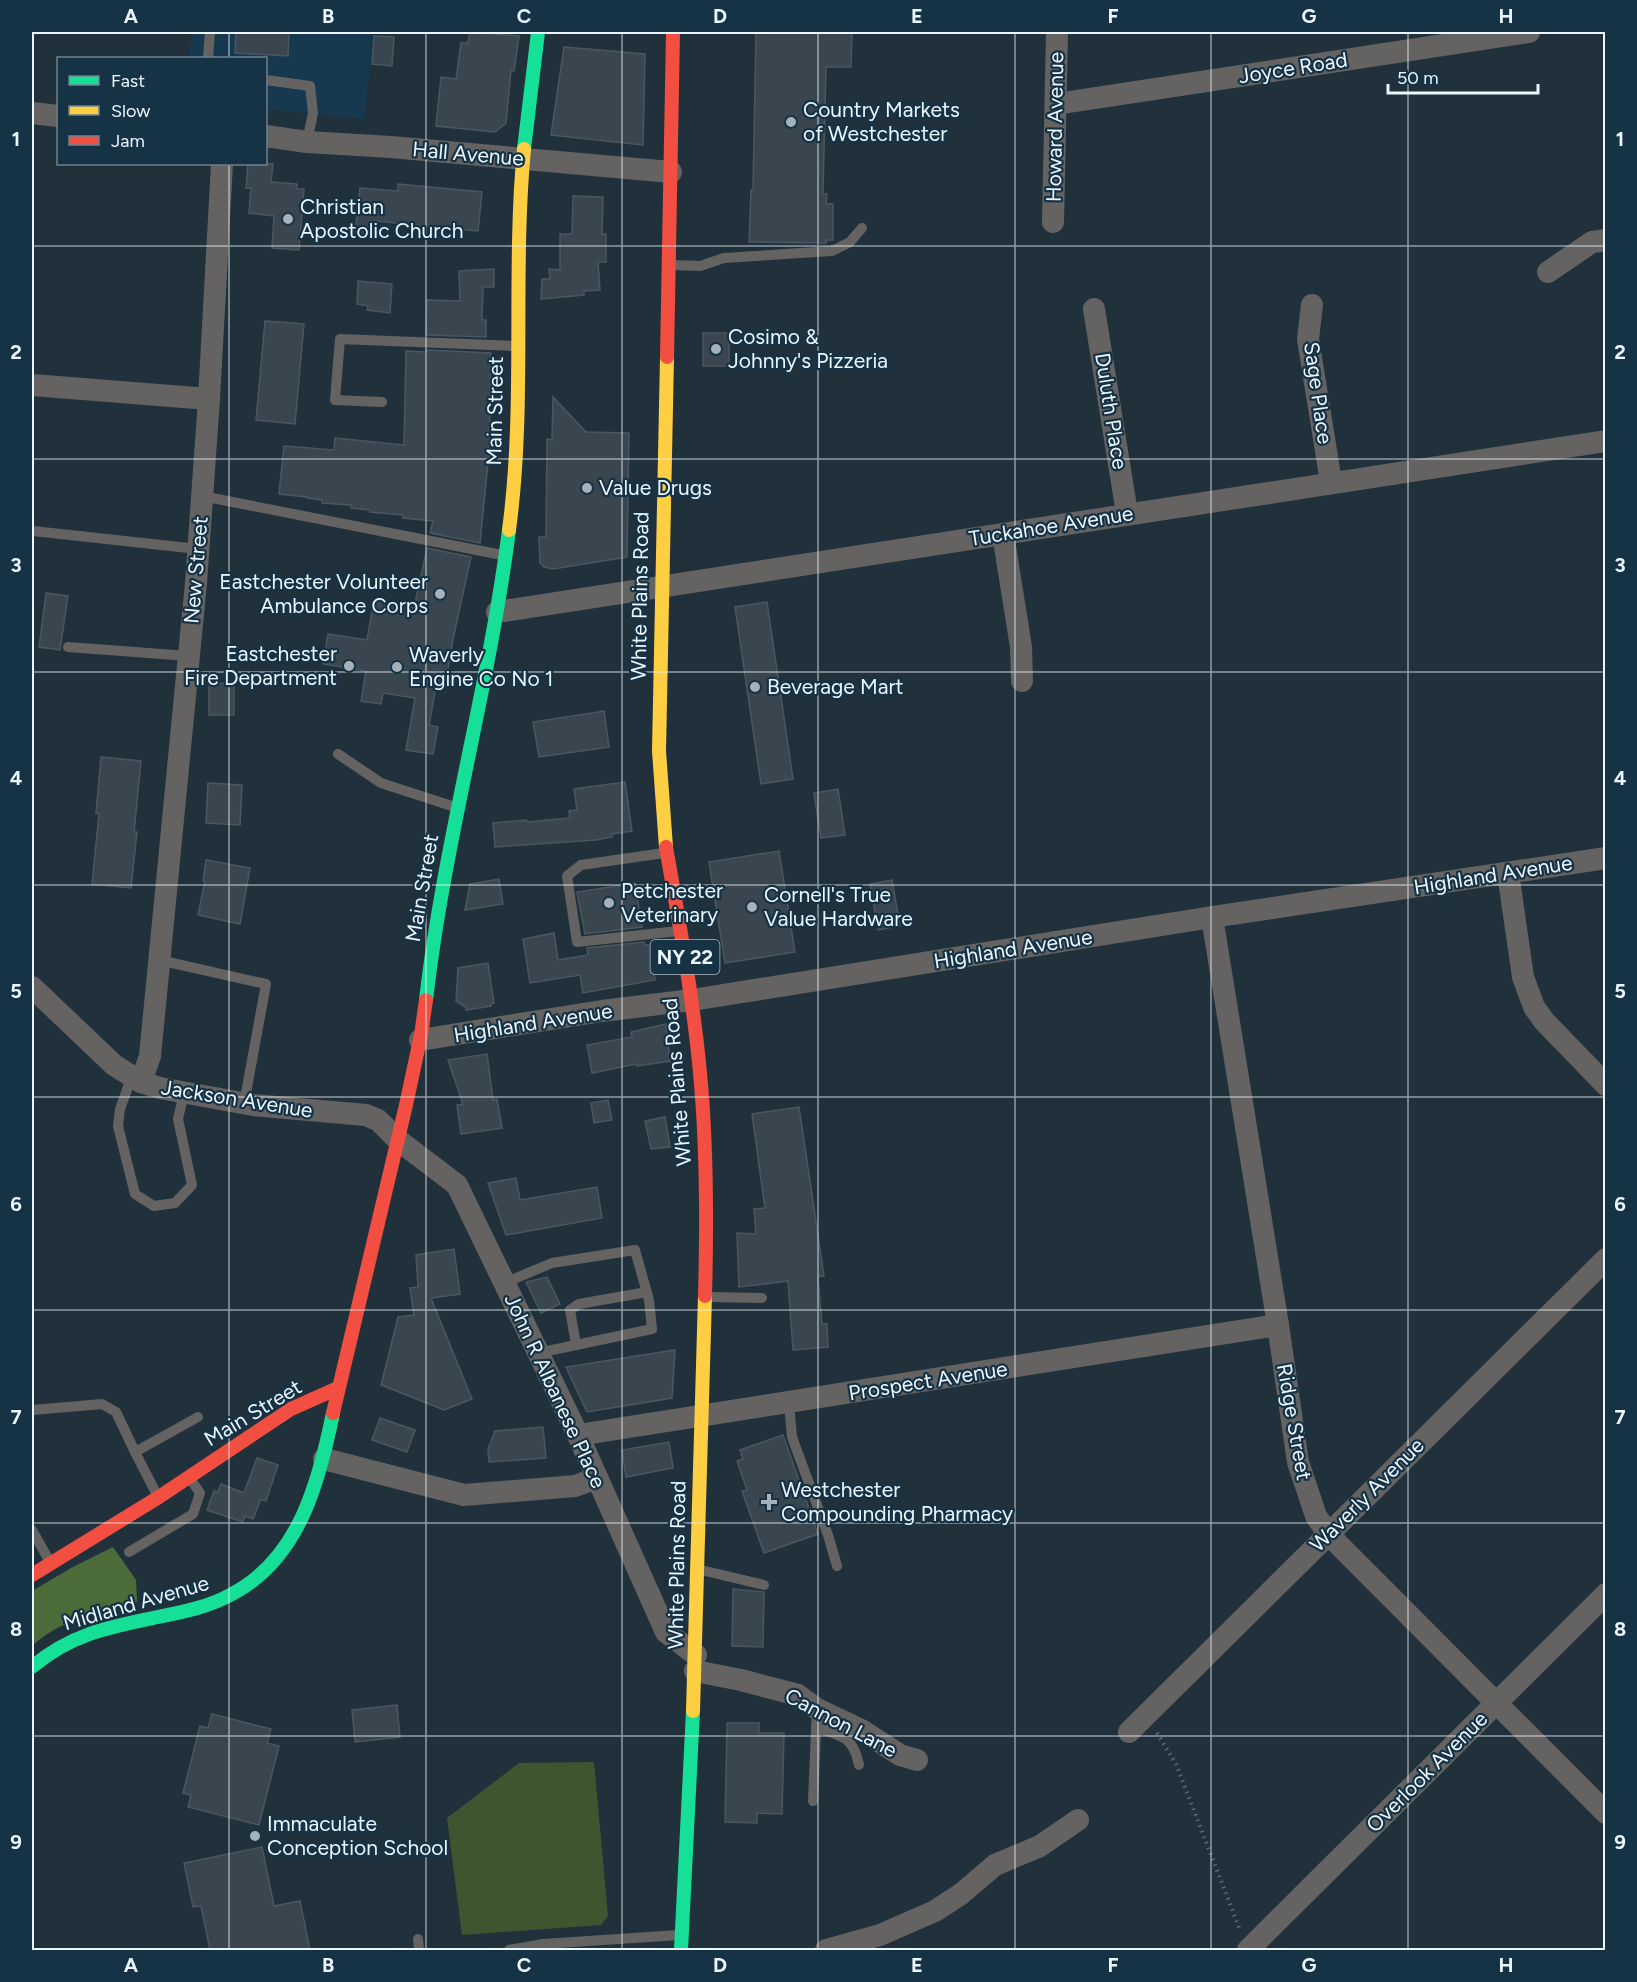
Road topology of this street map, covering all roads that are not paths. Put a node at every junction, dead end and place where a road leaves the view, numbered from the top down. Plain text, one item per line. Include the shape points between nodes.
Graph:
1 (210, 32) edge
2 (538, 32) edge
3 (673, 32) edge
4 (1058, 32) edge
5 (1529, 32) edge
6 (208, 57) edge
7 (267, 80) edge
8 (1056, 104) junction
9 (32, 113) edge
10 (57, 116) edge
11 (267, 136) edge
12 (307, 142) junction
13 (523, 159) junction
14 (222, 165) edge
15 (671, 172) junction
16 (1053, 222) dead end
17 (862, 228) dead end
18 (1605, 240) edge
19 (668, 265) junction
20 (1548, 272) dead end
21 (1312, 304) dead end
22 (1094, 309) dead end
23 (518, 346) junction
24 (32, 385) edge
25 (209, 399) junction
26 (382, 402) dead end
27 (1605, 441) edge
28 (1331, 482) junction
29 (202, 496) junction
30 (1127, 513) junction
31 (33, 531) edge
32 (1003, 534) junction
33 (198, 549) junction
34 (505, 555) junction
35 (663, 585) junction
36 (497, 612) junction
37 (68, 646) dead end
38 (188, 656) junction
39 (1022, 681) dead end
40 (338, 754) dead end
41 (458, 808) junction
42 (667, 853) junction
43 (1605, 858) edge
44 (1508, 873) junction
45 (1212, 917) junction
46 (680, 931) junction
47 (159, 960) junction
48 (32, 987) edge
49 (692, 1000) junction
50 (420, 1040) junction
51 (137, 1079) junction
52 (1605, 1085) edge
53 (184, 1093) junction
54 (244, 1104) junction
55 (399, 1140) junction
56 (1605, 1259) edge
57 (504, 1283) junction
58 (647, 1292) junction
59 (706, 1297) junction
60 (762, 1298) dead end
61 (1278, 1325) junction
62 (576, 1345) junction
63 (538, 1353) junction
64 (338, 1388) junction
65 (789, 1403) junction
66 (32, 1410) edge
67 (702, 1416) junction
68 (198, 1417) dead end
69 (578, 1435) junction
70 (135, 1452) junction
71 (324, 1459) junction
72 (189, 1478) junction
73 (597, 1478) junction
74 (159, 1497) junction
75 (32, 1530) edge
76 (1328, 1534) junction
77 (129, 1552) dead end
78 (50, 1562) junction
79 (837, 1566) dead end
80 (698, 1569) junction
81 (32, 1575) edge
82 (764, 1585) dead end
83 (1605, 1594) edge
84 (696, 1663) junction
85 (32, 1667) edge
86 (1495, 1703) junction
87 (817, 1718) junction
88 (1129, 1732) dead end
89 (917, 1760) dead end
90 (859, 1765) dead end
91 (813, 1801) dead end
92 (1605, 1813) edge
93 (1078, 1820) dead end
94 (682, 1935) junction
95 (418, 1939) dead end
96 (883, 1943) edge
97 (1246, 1945) edge
98 (419, 1950) edge
99 (509, 1950) edge
100 (681, 1950) edge
101 (826, 1950) edge

1 - 6 lane
2 - 13 street, Main Street
3 - 15 street, White Plains Road / NY 22
4 - 8 street, Howard Avenue
5 - 8 street, Joyce Road
7 - 12 lane via 310,86 313,113
8 - 16 street, Howard Avenue
9 - 10 street
11 - 12 street, Hall Avenue
12 - 13 street, Hall Avenue
13 - 15 street, Hall Avenue
13 - 23 street, Main Street
14 - 25 street, New Street
15 - 19 street, White Plains Road / NY 22
17 - 19 lane via 850,242 832,251 724,258 700,266
18 - 20 street via 1592,242
19 - 35 street, White Plains Road / NY 22
21 - 28 street, Sage Place via 1308,339
22 - 30 street, Duluth Place
23 - 26 lane via 340,339 335,400
23 - 34 street, Main Street via 518,440
24 - 25 street
25 - 29 street, New Street
27 - 28 street, Tuckahoe Avenue
28 - 30 street, Tuckahoe Avenue
29 - 33 street, New Street
29 - 34 lane
30 - 32 street, Tuckahoe Avenue
31 - 33 lane
32 - 35 street, Tuckahoe Avenue
32 - 39 street via 1021,647
33 - 38 street, New Street
34 - 36 street, Main Street
35 - 36 street, Tuckahoe Avenue
35 - 42 street, White Plains Road / NY 22 via 658,751
36 - 41 street, Main Street
37 - 38 lane
38 - 47 street, New Street
40 - 41 lane via 381,783
41 - 50 street, Main Street via 440,899
42 - 46 street, White Plains Road / NY 22
42 - 46 lane via 581,865 567,876 577,942
43 - 44 street, Highland Avenue
44 - 45 street, Highland Avenue
44 - 52 street via 1523,977 1534,1007
45 - 49 street, Highland Avenue
45 - 61 street, Ridge Street
46 - 49 street, White Plains Road / NY 22
47 - 51 street, New Street via 150,1056
47 - 54 lane via 266,984
48 - 51 street, Jackson Avenue via 114,1065
49 - 50 street, Highland Avenue
49 - 59 street, White Plains Road / NY 22 via 706,1179
50 - 55 street, Main Street
51 - 53 street, Jackson Avenue
51 - 53 lane via 120,1109 118,1126 135,1194 154,1206 175,1203 192,1185 178,1119
53 - 54 street, Jackson Avenue
54 - 55 street, Jackson Avenue via 366,1115 378,1119
55 - 57 street, John R Albanese Place via 457,1185
55 - 64 street, Main Street
56 - 76 street, Waverly Avenue
57 - 58 lane via 552,1263 635,1250
57 - 63 street, John R Albanese Place
58 - 62 lane via 652,1329
58 - 62 lane via 579,1304 570,1310
59 - 60 lane
59 - 67 street, White Plains Road / NY 22
61 - 65 street, Prospect Avenue
61 - 76 street, Ridge Street via 1298,1462 1316,1516
62 - 63 lane
63 - 69 street, John R Albanese Place
64 - 71 street, Midland Avenue
64 - 72 street, Main Street via 291,1409
65 - 67 street, Prospect Avenue
65 - 79 lane via 792,1437
66 - 70 lane via 102,1404 116,1412
67 - 69 street, Prospect Avenue
67 - 80 street, White Plains Road / NY 22
68 - 70 lane
69 - 73 street, John R Albanese Place
70 - 74 lane
71 - 73 street via 464,1496 575,1486
71 - 85 street, Midland Avenue via 314,1496 290,1542 274,1562 244,1586 222,1601 192,1611 77,1638
72 - 74 street, Main Street
72 - 77 lane via 200,1492 193,1514
73 - 84 street, John R Albanese Place via 666,1632
74 - 78 street, Main Street
75 - 78 lane
76 - 86 street, Ridge Street
76 - 88 street, Waverly Avenue
78 - 81 street, Main Street
80 - 82 lane
80 - 84 street, White Plains Road / NY 22
83 - 86 street, Overlook Avenue
84 - 87 street, Cannon Lane via 724,1676 798,1695
84 - 94 street, White Plains Road / NY 22
86 - 92 street, Ridge Street
86 - 97 street, Overlook Avenue
87 - 89 street, Cannon Lane via 863,1731 900,1755
87 - 90 lane via 846,1737 857,1753
87 - 91 lane
93 - 96 street via 1040,1846 995,1865 961,1894
94 - 99 lane via 543,1944
94 - 100 street, White Plains Road / NY 22
95 - 98 lane
96 - 101 street

